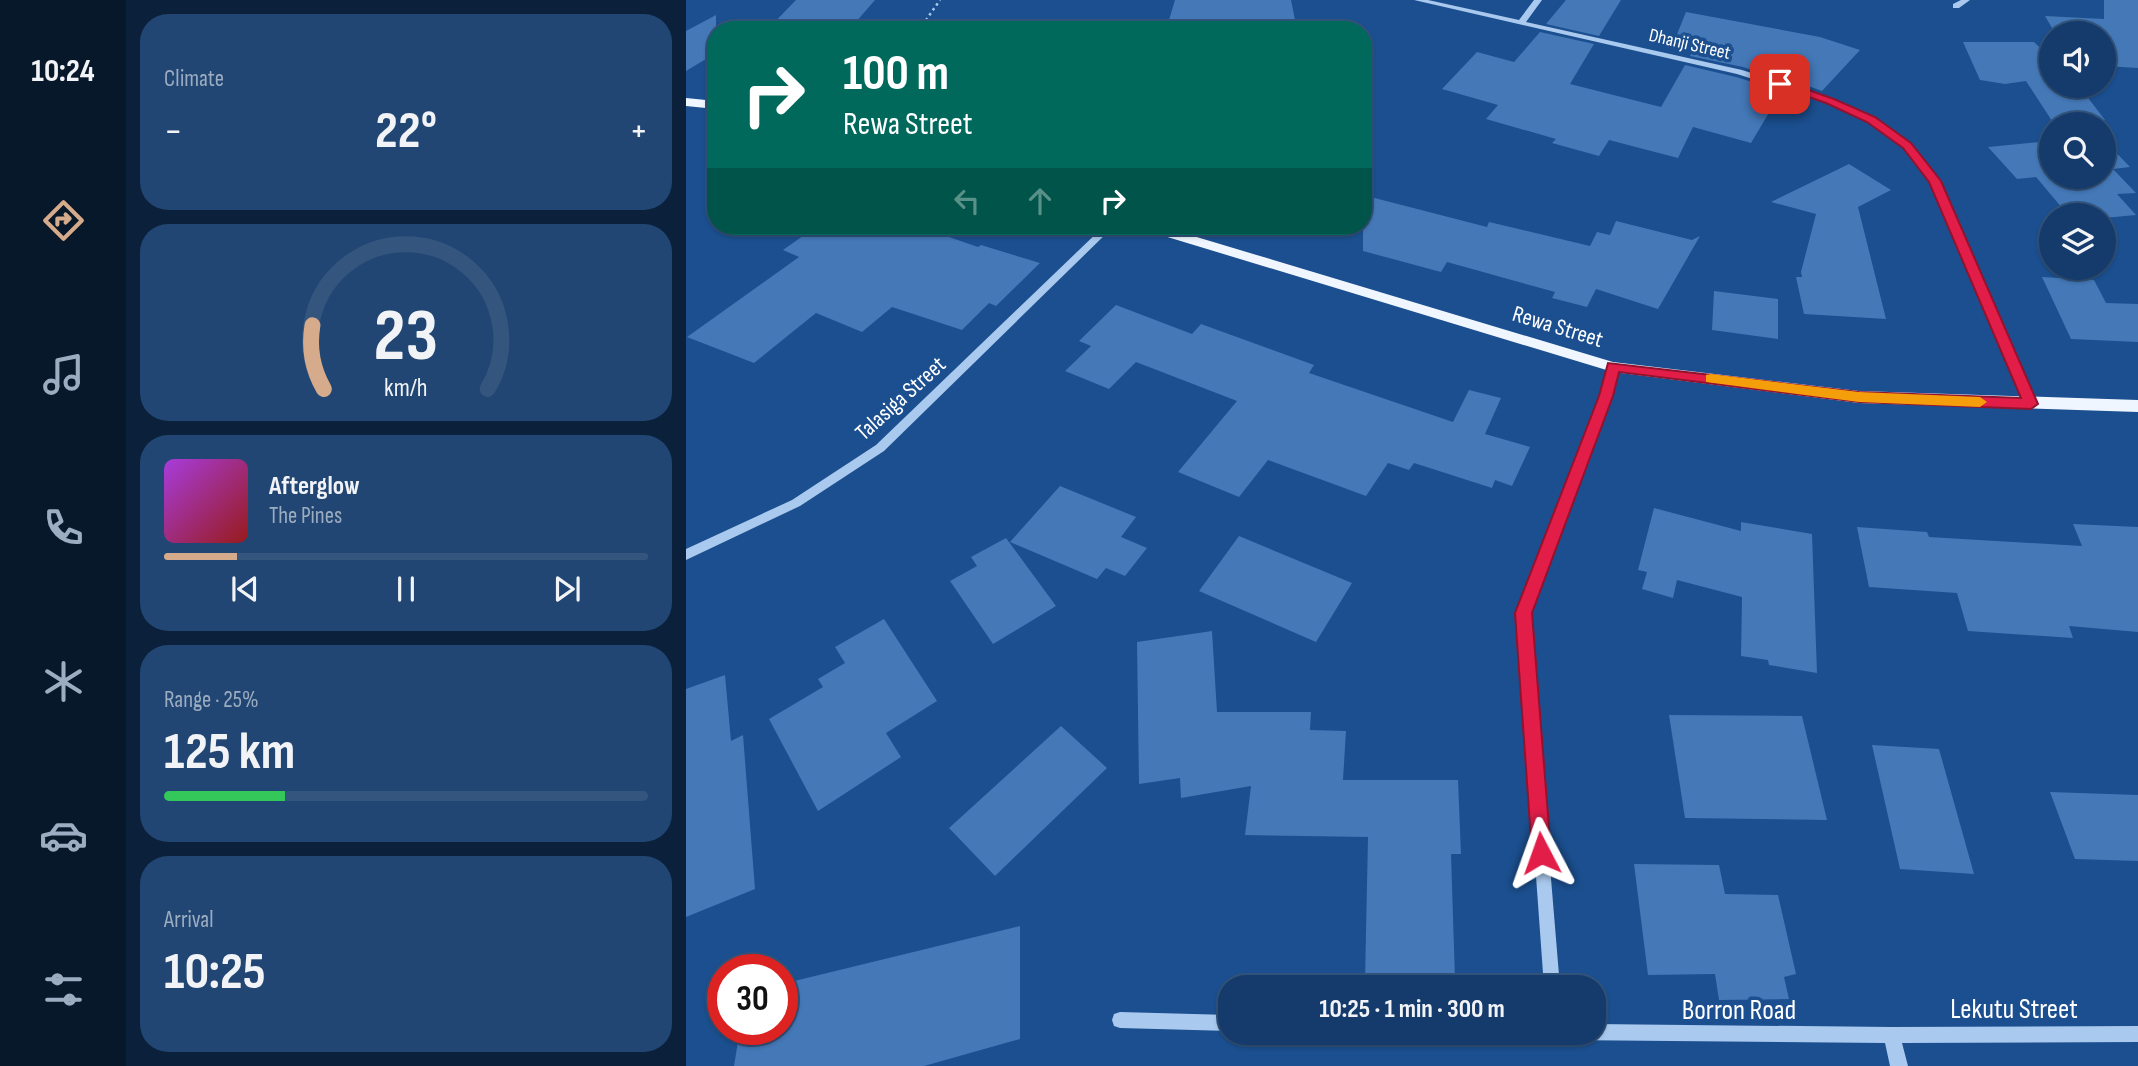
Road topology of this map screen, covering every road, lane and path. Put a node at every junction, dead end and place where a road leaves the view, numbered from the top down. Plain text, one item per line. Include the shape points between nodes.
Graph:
1 (940, 0) edge
2 (1418, 0) edge
3 (1538, 0) edge
4 (1966, 0) edge
5 (1956, 6) dead end
6 (925, 21) edge
7 (1521, 23) junction
8 (686, 102) edge
9 (707, 104) edge
10 (1100, 235) edge
11 (1176, 235) edge
12 (1613, 367) junction
13 (2031, 404) junction
14 (2138, 405) edge
15 (686, 555) edge
16 (1551, 975) edge
17 (1121, 1020) dead end
18 (1218, 1023) edge
19 (1606, 1034) edge
20 (2138, 1034) edge
21 (1891, 1035) junction
22 (1899, 1066) edge

1 - 6 path
2 - 7 street, Dhanji Street
3 - 7 street
4 - 5 street
7 - 13 street, Dhanji Street via 1780,84 1871,120 1907,146 1935,181
8 - 9 main road
10 - 15 street, Talasiga Street via 880,448 796,503
11 - 12 main road, Rewa Street
12 - 13 main road, Rewa Street via 1859,397
12 - 16 street via 1523,613
13 - 14 main road, Rewa Street
17 - 18 street
19 - 21 street, Borron Road
20 - 21 street, Lekutu Street
21 - 22 street

